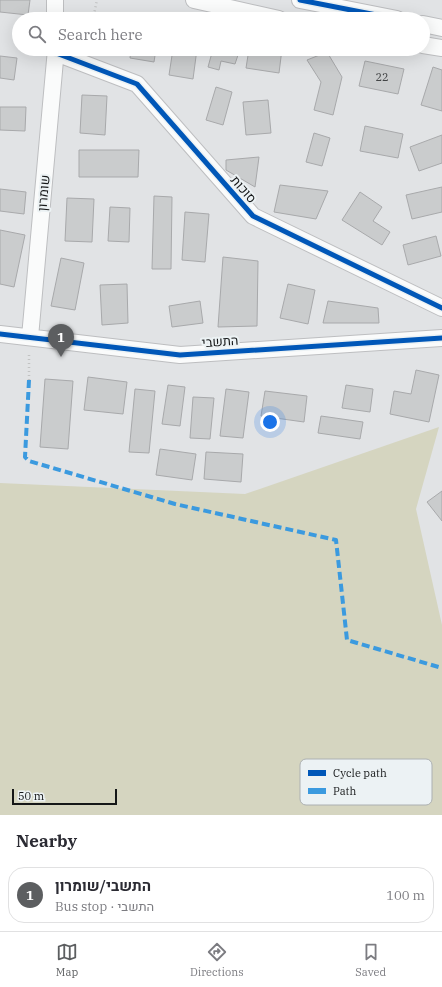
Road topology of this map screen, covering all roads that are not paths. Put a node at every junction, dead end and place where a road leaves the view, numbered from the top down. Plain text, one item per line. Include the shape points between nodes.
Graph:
1 (55, 0) edge
2 (194, 0) edge
3 (300, 0) edge
4 (55, 12) edge
5 (248, 12) edge
6 (361, 12) edge
7 (430, 25) edge
8 (442, 28) edge
9 (430, 46) edge
10 (442, 48) edge
11 (56, 56) edge
12 (68, 56) edge
13 (442, 308) edge
14 (0, 334) edge
15 (30, 337) junction
16 (442, 338) edge

1 - 4 street
2 - 5 street
3 - 6 street
7 - 8 street
9 - 10 street
11 - 15 street, שומרון
12 - 13 street, סוכות via 137,84 253,216
14 - 15 street, התשבי
15 - 16 street, התשבי via 180,354

